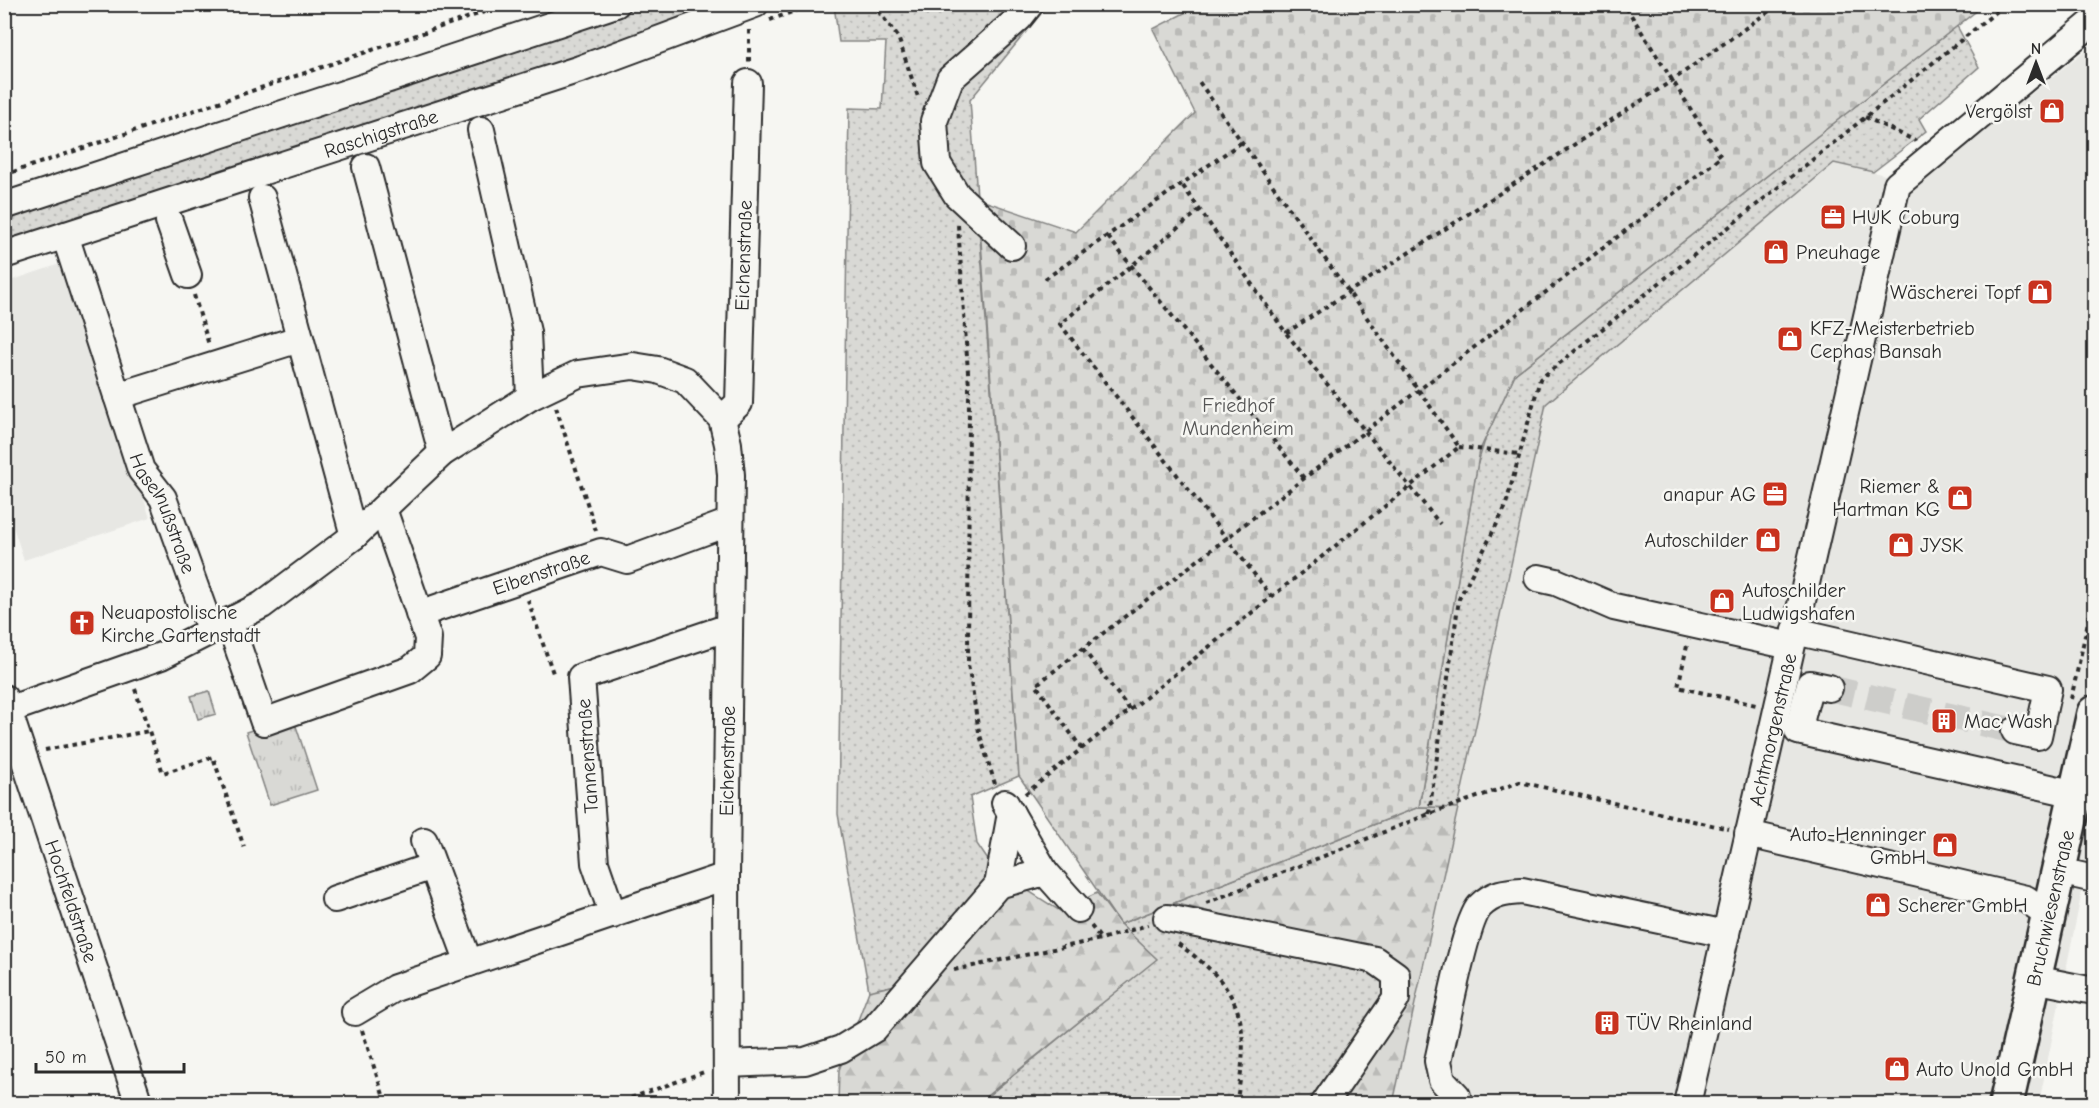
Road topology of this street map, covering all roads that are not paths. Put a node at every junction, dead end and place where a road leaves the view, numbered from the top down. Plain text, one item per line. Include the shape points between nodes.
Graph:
1 (616, 4) edge
2 (1030, 4) edge
3 (752, 16) edge
4 (2094, 21) edge
5 (748, 83) road end
6 (481, 130) dead end
7 (366, 167) dead end
8 (262, 198) dead end
9 (4, 206) edge
10 (170, 221) dead end
11 (65, 235) junction
12 (1012, 246) dead end
13 (4, 255) edge
14 (188, 275) road end
15 (299, 339) junction
16 (538, 393) junction
17 (117, 396) junction
18 (722, 419) junction
19 (442, 453) junction
20 (382, 509) junction
21 (730, 522) junction
22 (354, 536) junction
23 (1538, 578) dead end
24 (419, 614) junction
25 (220, 625) junction
26 (729, 627) junction
27 (1793, 639) junction
28 (1829, 688) tunnel mouth
29 (6, 704) edge
30 (2094, 713) edge
31 (2015, 730) tunnel mouth
32 (2076, 794) junction
33 (1749, 834) junction
34 (424, 841) dead end
35 (433, 866) junction
36 (2059, 871) junction
37 (1045, 872) junction
38 (726, 876) junction
39 (2094, 879) edge
40 (998, 885) junction
41 (335, 899) dead end
42 (1078, 909) dead end
43 (613, 915) junction
44 (2049, 915) junction
45 (1165, 929) road end
46 (1726, 934) junction
47 (469, 963) junction
48 (2034, 979) junction
49 (2094, 991) edge
50 (356, 1012) road end
51 (727, 1064) junction
52 (1457, 1096) dead end
53 (139, 1104) edge
54 (727, 1104) edge
55 (1324, 1104) edge
56 (1687, 1104) edge
57 (2006, 1104) edge

1 - 9 street
2 - 12 street via 950,80 934,121 937,163 957,195
3 - 11 street, Raschigstraße
4 - 27 street, Achtmorgenstraße via 1897,184
5 - 18 street, Eichenstraße via 739,403
6 - 16 street
7 - 19 street
8 - 15 street
10 - 14 street
11 - 13 street, Raschigstraße
11 - 17 street, Haselnußstraße
15 - 17 street
15 - 22 street
16 - 18 street via 578,374 633,366 685,380
16 - 19 street
17 - 25 street, Haselnußstraße via 141,470 163,498
18 - 21 street, Eichenstraße via 731,475
19 - 20 street
20 - 22 street
20 - 24 street
21 - 24 street, Eibenstraße via 627,560 601,552
21 - 26 street, Eichenstraße
22 - 25 street via 262,605
23 - 27 street via 1614,607
24 - 25 street via 428,638 427,656 410,670 264,722
25 - 29 street via 129,668
26 - 38 street, Eichenstraße
26 - 43 street, Tannenstraße via 581,677 595,863
27 - 31 street via 2049,689 2038,736
27 - 33 street, Achtmorgenstraße
28 - 32 street via 1810,684 1798,731
29 - 53 street, Hochfeldstraße
30 - 32 main road, Bruchwiesenstraße
32 - 36 main road, Bruchwiesenstraße
33 - 44 street via 2026,899
33 - 46 street, Achtmorgenstraße
34 - 35 street
35 - 41 street
35 - 47 street
36 - 39 street
36 - 44 main road, Bruchwiesenstraße
37 - 40 street
37 - 40 street via 1008,808
37 - 42 street
38 - 43 street
38 - 51 street, Eichenstraße
40 - 51 street via 874,1029 841,1049 805,1061
43 - 47 street
44 - 48 main road, Bruchwiesenstraße
45 - 55 street via 1375,960 1396,975 1396,999
46 - 52 street via 1522,891 1498,893 1479,907 1468,932 1438,1061 1442,1080
46 - 56 street, Achtmorgenstraße
47 - 50 street via 395,988
48 - 49 street
48 - 57 main road, Bruchwiesenstraße
51 - 54 street, Eichenstraße

